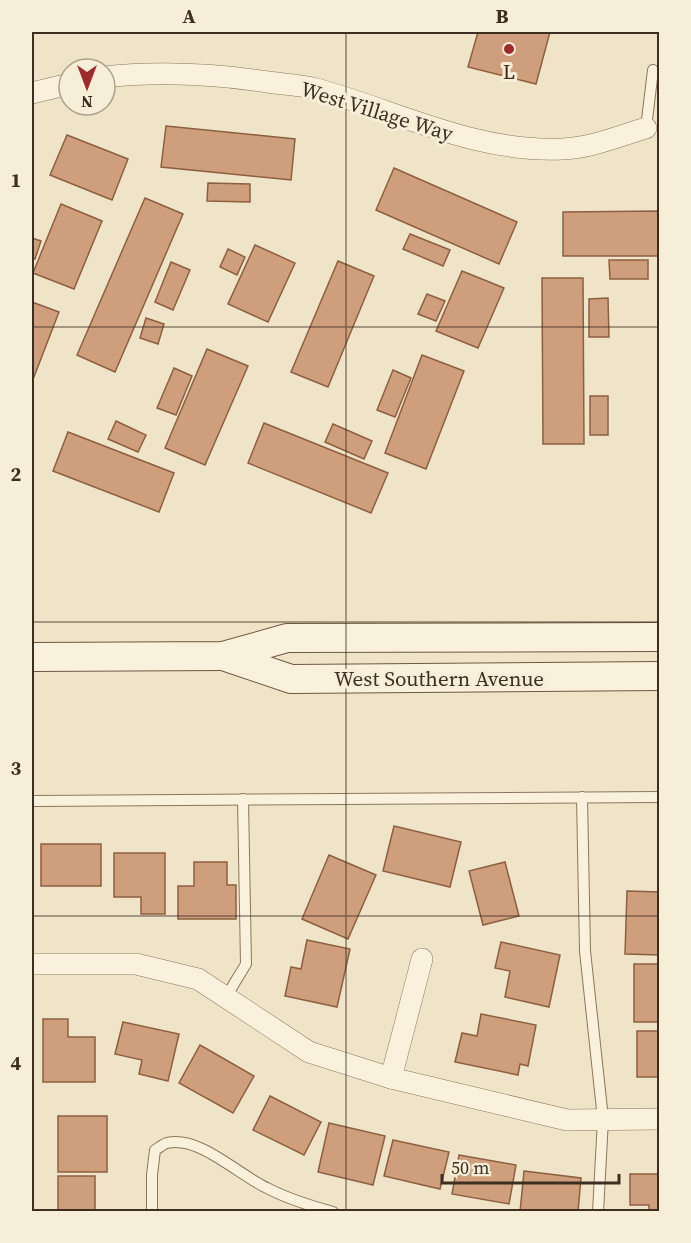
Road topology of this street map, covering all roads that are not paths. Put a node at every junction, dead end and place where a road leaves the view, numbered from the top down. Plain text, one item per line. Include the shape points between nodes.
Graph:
1 (653, 70) dead end
2 (117, 75) edge
3 (57, 87) edge
4 (32, 93) edge
5 (646, 128) joint
6 (660, 637) edge
7 (223, 656) junction
8 (32, 657) edge
9 (660, 676) edge
10 (582, 797) junction
11 (660, 797) edge
12 (243, 799) junction
13 (32, 801) edge
14 (422, 959) dead end
15 (32, 964) edge
16 (226, 997) junction
17 (391, 1078) junction
18 (603, 1119) junction
19 (660, 1119) edge
20 (152, 1212) edge
21 (333, 1212) edge
22 (598, 1212) edge

1 - 5 lane
2 - 5 street, West Village Way via 172,73 311,88 478,142 531,149 574,147
3 - 4 street
6 - 7 main road, West Southern Avenue via 287,638
7 - 8 main road, West Southern Avenue
7 - 9 main road, West Southern Avenue via 291,679
10 - 11 lane
10 - 12 lane
10 - 18 lane via 585,951
12 - 13 lane
12 - 16 lane via 246,964
14 - 17 street
15 - 16 street via 136,964 198,979
16 - 17 street via 309,1052
17 - 18 street via 567,1120
18 - 19 street
18 - 22 lane
20 - 21 lane via 156,1150 166,1143 207,1150 266,1188

